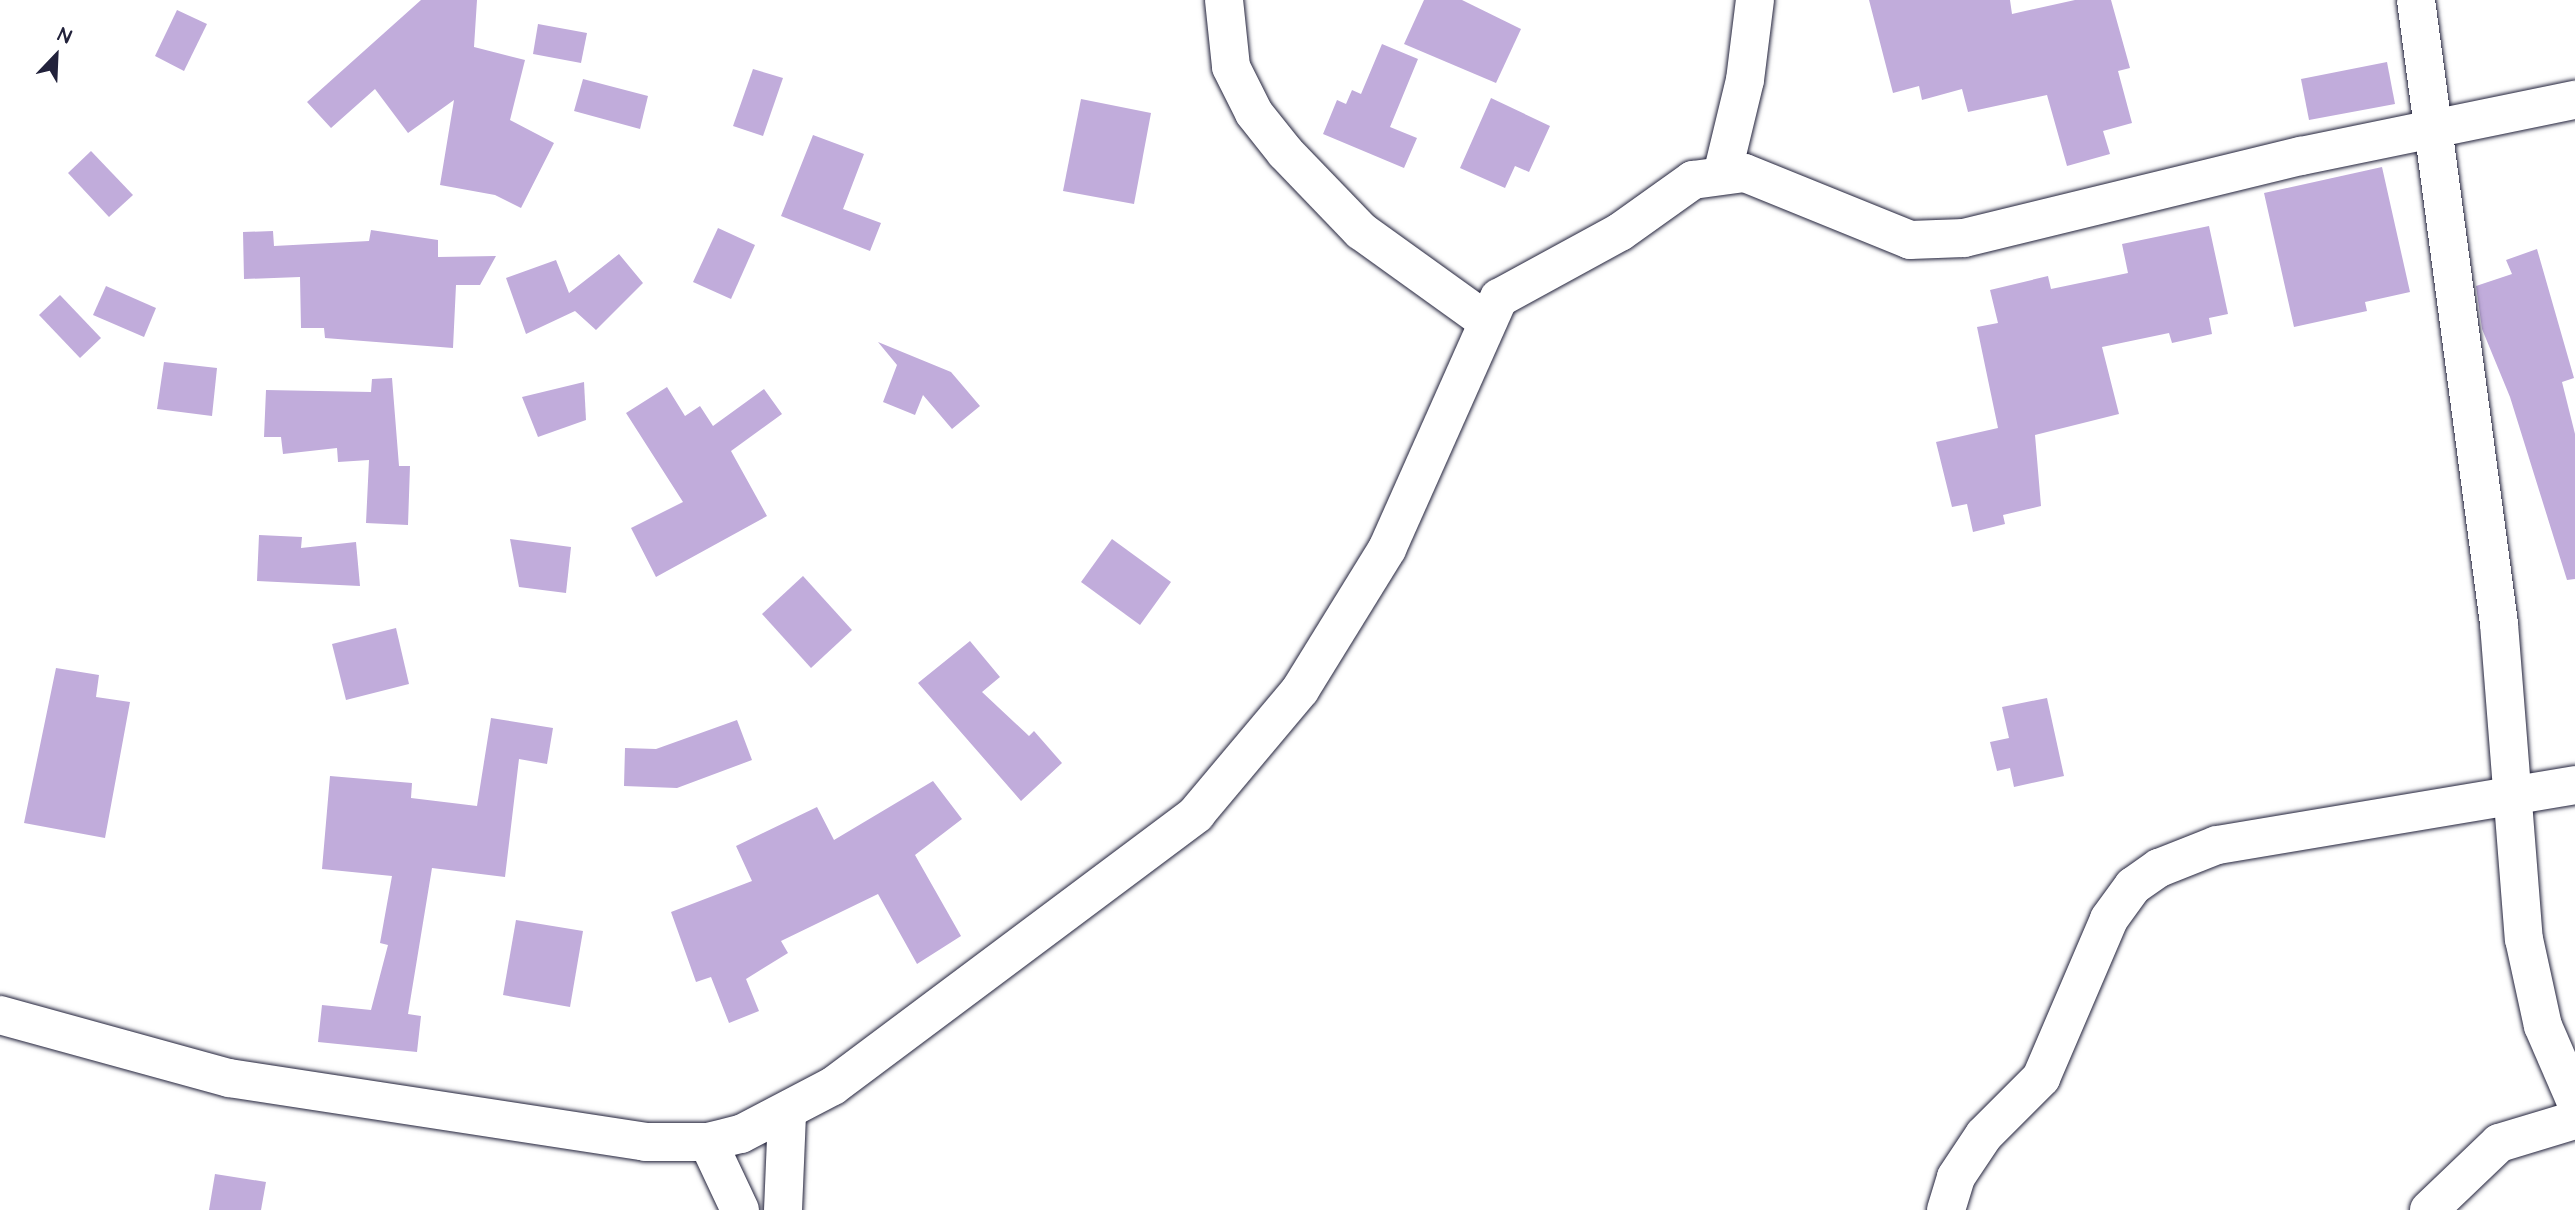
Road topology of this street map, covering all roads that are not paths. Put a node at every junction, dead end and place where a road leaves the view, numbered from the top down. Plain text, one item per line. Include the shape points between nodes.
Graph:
1 (1224, 0) edge
2 (1755, 0) edge
3 (2416, 0) edge
4 (2575, 100) edge
5 (2431, 132) junction
6 (1723, 175) junction
7 (1485, 320) junction
8 (2575, 785) edge
9 (2517, 798) junction
10 (0, 1015) edge
11 (2575, 1100) edge
12 (787, 1113) junction
13 (2575, 1120) edge
14 (708, 1142) junction
15 (740, 1210) edge
16 (783, 1210) edge
17 (1946, 1210) edge
18 (2429, 1210) edge

1 - 7 street via 1231,67 1254,113 1285,152 1361,231
2 - 6 street
3 - 5 street
4 - 5 street
5 - 6 street via 2301,156 1964,238 1910,240 1770,180
5 - 9 street via 2481,478
6 - 7 street via 1693,180 1620,233 1521,282
7 - 12 street via 1387,549 1300,690 1250,754 1196,814 833,1086
8 - 9 street
9 - 11 street via 2514,867 2524,939 2543,1026
9 - 17 street via 2217,845 2159,868 2133,886 2086,961 2041,1078 1984,1135 1956,1177
10 - 14 street via 229,1078 645,1142
12 - 14 street
12 - 16 street
13 - 18 street via 2499,1143
14 - 15 street

